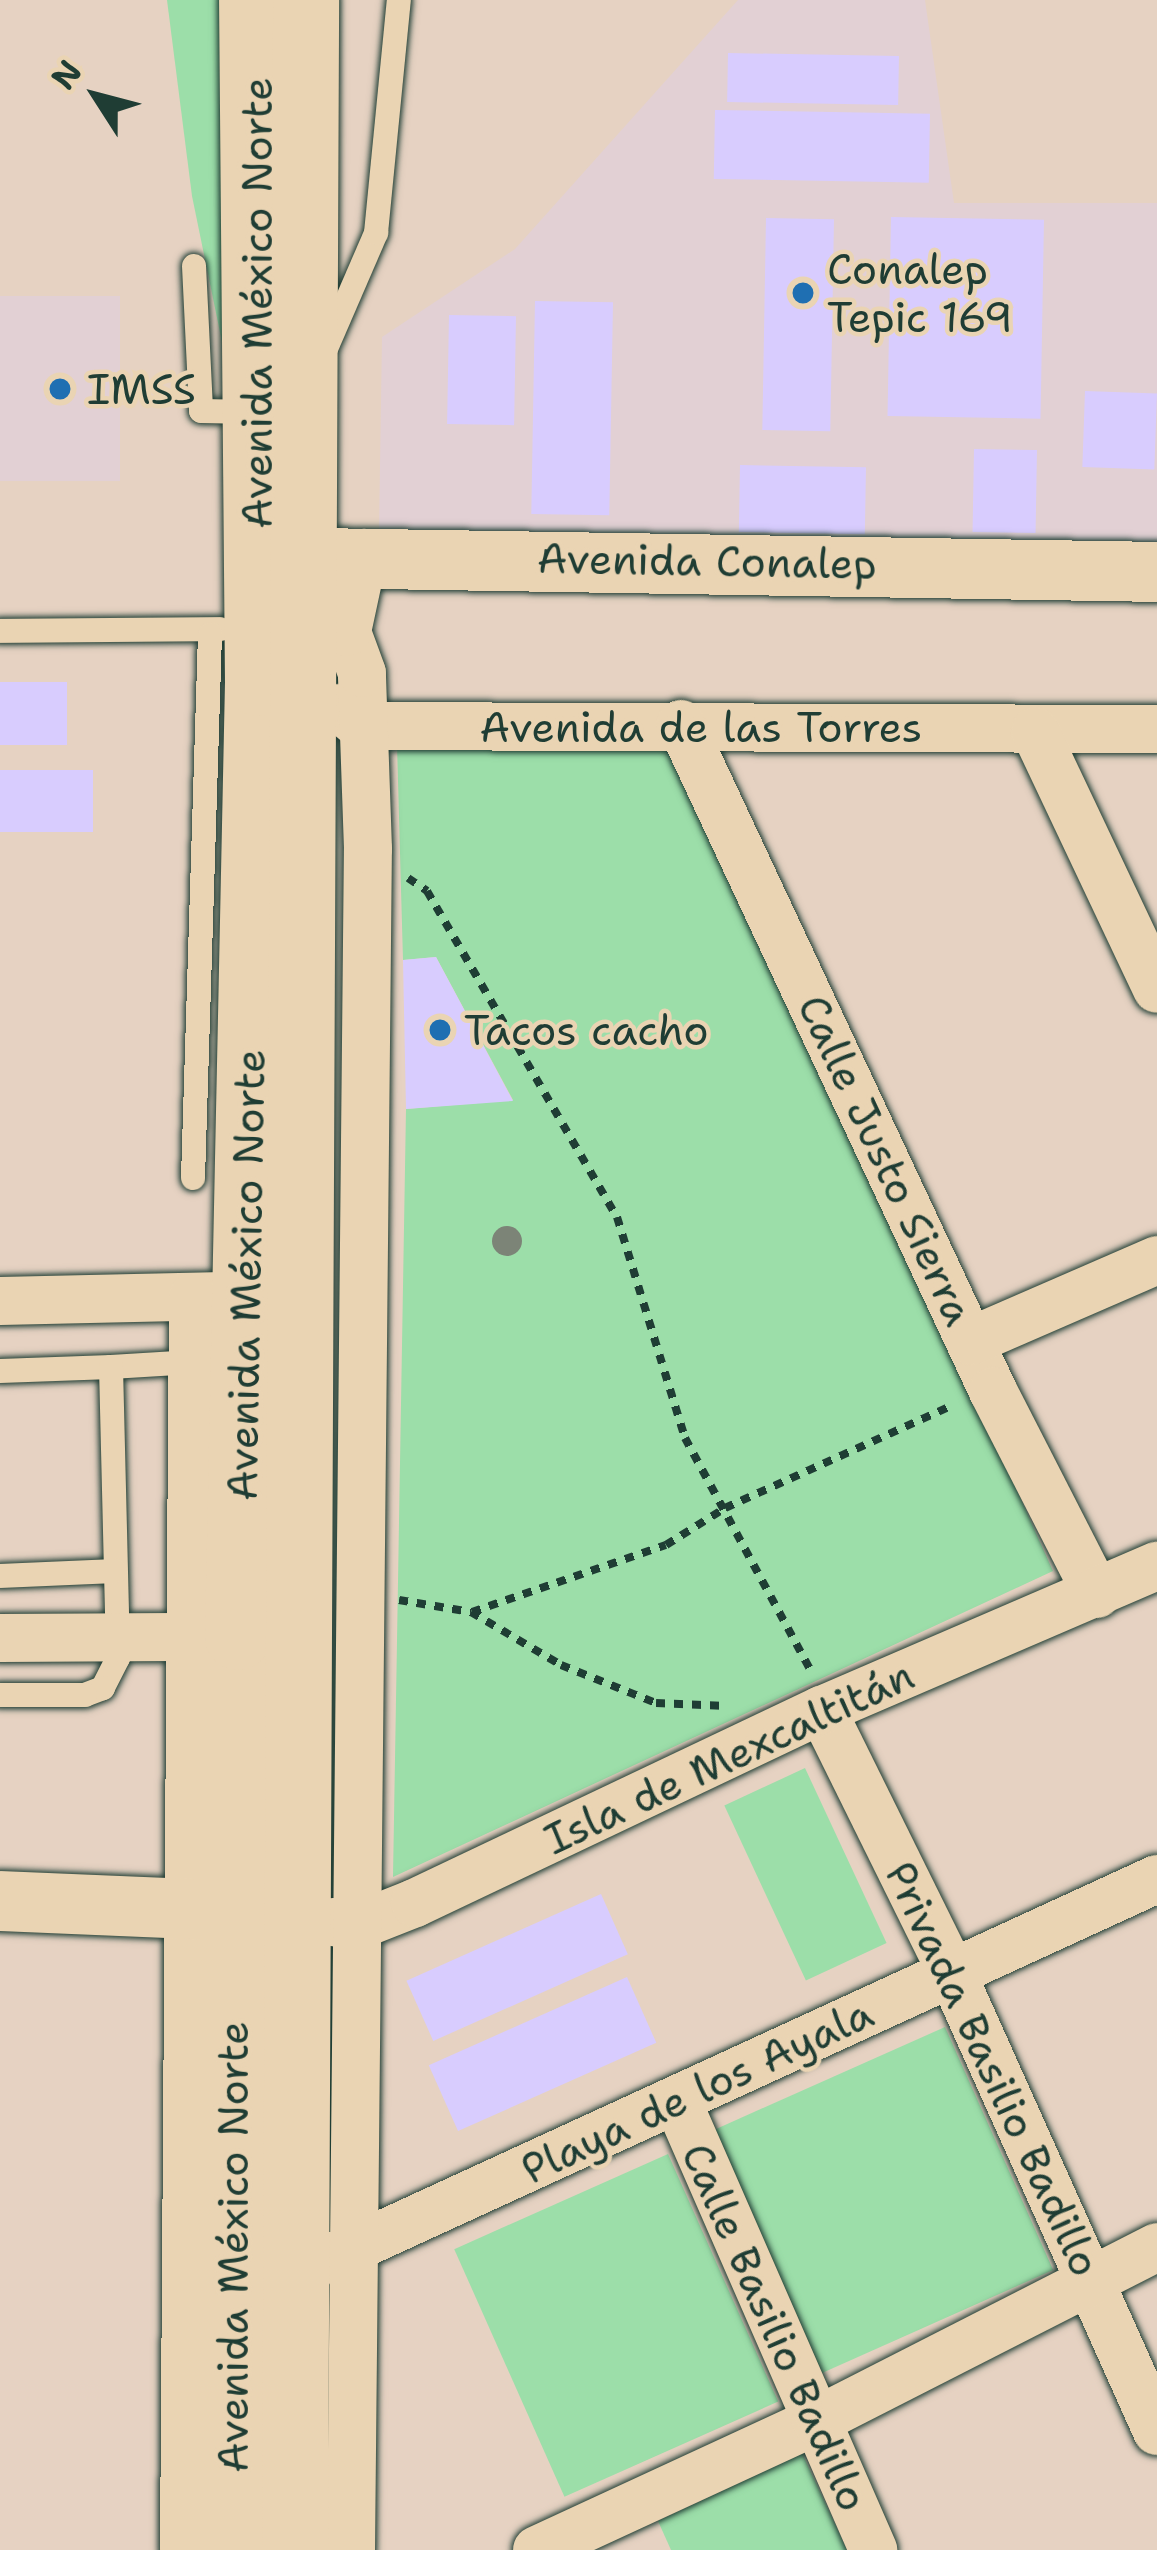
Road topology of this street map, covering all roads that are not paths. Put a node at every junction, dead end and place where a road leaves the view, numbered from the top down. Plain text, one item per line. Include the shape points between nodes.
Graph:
1 (252, 0) edge
2 (306, 0) edge
3 (399, 0) edge
4 (194, 266) dead end
5 (283, 399) junction
6 (1157, 572) edge
7 (279, 583) junction
8 (0, 631) edge
9 (283, 684) junction
10 (680, 724) junction
11 (361, 725) junction
12 (1157, 729) edge
13 (1035, 731) junction
14 (1157, 989) edge
15 (193, 1178) dead end
16 (1157, 1260) edge
17 (246, 1296) junction
18 (0, 1301) edge
19 (971, 1340) junction
20 (193, 1362) junction
21 (111, 1367) junction
22 (0, 1371) edge
23 (1157, 1567) edge
24 (115, 1571) junction
25 (0, 1576) edge
26 (1097, 1594) junction
27 (0, 1637) edge
28 (213, 1638) junction
29 (118, 1639) junction
30 (0, 1695) edge
31 (822, 1710) junction
32 (1157, 1879) edge
33 (0, 1901) edge
34 (211, 1906) junction
35 (328, 1922) junction
36 (951, 1971) junction
37 (678, 2103) junction
38 (1157, 2246) edge
39 (326, 2261) junction
40 (1090, 2277) junction
41 (233, 2297) junction
42 (816, 2421) junction
43 (1157, 2431) edge
44 (184, 2550) edge
45 (232, 2550) edge
46 (296, 2550) edge
47 (351, 2550) edge
48 (537, 2550) edge
49 (873, 2550) edge

1 - 5 main road, Avenida México Norte
2 - 5 main road, Avenida México Norte
3 - 5 lane via 376,233
4 - 5 lane via 201,411
5 - 7 main road, Avenida México Norte
6 - 7 street, Avenida Conalep
7 - 8 lane
7 - 9 main road, Avenida México Norte
7 - 11 street, Avenida México Norte via 347,632 362,673
7 - 15 lane
9 - 11 street
9 - 17 main road, Avenida México Norte
10 - 11 street, Avenida de las Torres
10 - 13 street, Avenida de las Torres
10 - 19 street, Calle Justo Sierra
11 - 35 street, Avenida México Norte via 368,849 362,1593
12 - 13 street, Avenida de las Torres
13 - 14 street
16 - 19 street
17 - 18 street
17 - 20 street, Avenida México Norte
17 - 28 main road, Avenida México Norte
17 - 35 main road, Avenida México Norte
19 - 26 street, Calle Justo Sierra
20 - 21 lane
20 - 28 street, Avenida México Norte
21 - 22 lane
21 - 24 lane
23 - 26 street, Isla de Mexcaltitán
24 - 25 lane
24 - 29 lane
26 - 31 street, Isla de Mexcaltitán
27 - 29 street
28 - 29 street
28 - 34 main road, Avenida México Norte
29 - 30 lane via 115,1672 103,1688
31 - 35 street, Isla de Mexcaltitán
31 - 36 street, Privada Basilio Badillo
32 - 36 street, Playa de los Ayala
33 - 34 street
34 - 35 street
34 - 41 main road, Avenida México Norte
34 - 44 street, Avenida México Norte
35 - 39 main road, Avenida México Norte
36 - 37 street, Playa de los Ayala
36 - 40 street, Privada Basilio Badillo
37 - 39 street, Playa de los Ayala
37 - 42 street, Calle Basilio Badillo
38 - 40 street
39 - 41 street, Playa de los Ayala
39 - 46 main road, Avenida México Norte
39 - 47 street, Avenida México Norte
40 - 42 street
40 - 43 street, Privada Basilio Badillo
41 - 45 main road, Avenida México Norte
42 - 48 street
42 - 49 street, Calle Basilio Badillo

